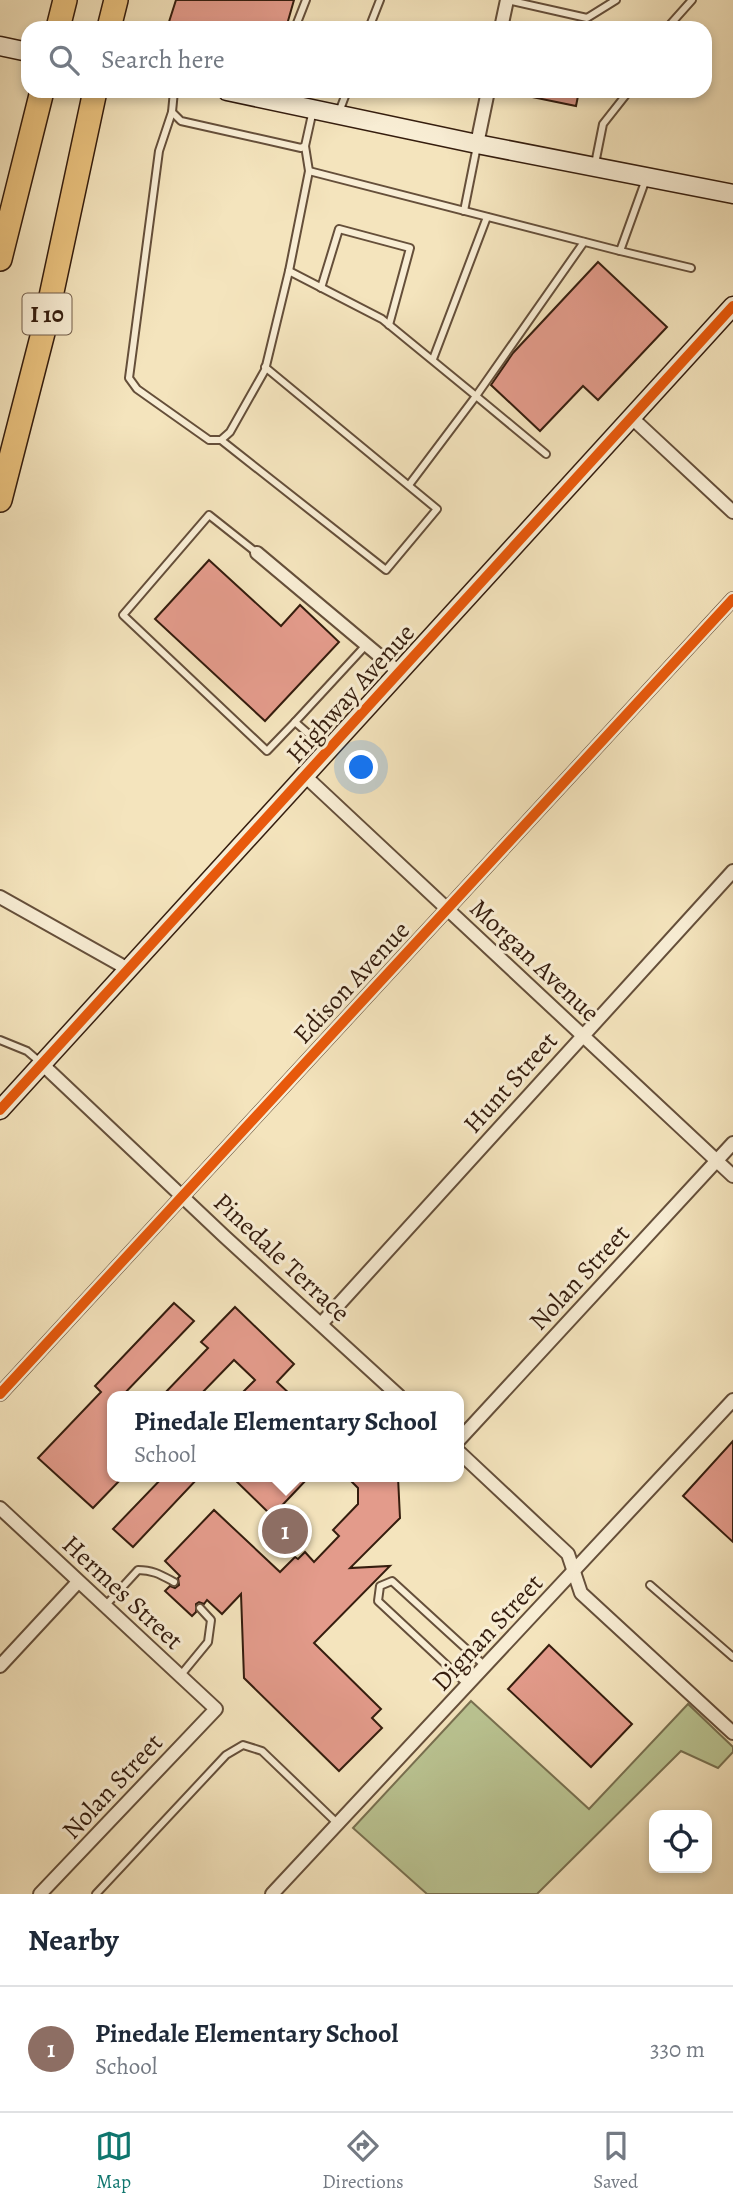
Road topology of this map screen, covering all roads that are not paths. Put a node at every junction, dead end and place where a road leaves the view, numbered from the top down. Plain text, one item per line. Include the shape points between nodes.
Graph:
1 (65, 0) edge
2 (306, 0) edge
3 (380, 0) edge
4 (507, 0) edge
5 (555, 0) edge
6 (616, 0) edge
7 (692, 0) edge
8 (552, 10) junction
9 (60, 21) edge
10 (298, 21) edge
11 (372, 21) edge
12 (502, 21) edge
13 (673, 21) edge
14 (0, 46) edge
15 (21, 50) edge
16 (40, 98) edge
17 (93, 98) edge
18 (173, 98) edge
19 (283, 98) edge
20 (345, 98) edge
21 (487, 98) edge
22 (623, 98) edge
23 (314, 108) junction
24 (172, 112) junction
25 (339, 114) junction
26 (477, 144) junction
27 (305, 146) junction
28 (595, 166) junction
29 (309, 171) junction
30 (646, 177) junction
31 (733, 194) edge
32 (464, 211) junction
33 (487, 217) junction
34 (584, 243) junction
35 (621, 251) junction
36 (0, 258) edge
37 (691, 268) dead end
38 (289, 271) junction
39 (321, 288) junction
40 (733, 306) edge
41 (389, 325) junction
42 (433, 359) junction
43 (265, 367) junction
44 (476, 396) junction
45 (632, 418) junction
46 (221, 440) junction
47 (546, 454) dead end
48 (409, 485) junction
49 (0, 500) edge
50 (733, 512) edge
51 (257, 553) joint
52 (733, 599) edge
53 (367, 644) junction
54 (400, 673) junction
55 (295, 722) junction
56 (328, 751) junction
57 (305, 776) junction
58 (733, 871) edge
59 (0, 897) edge
60 (448, 910) junction
61 (128, 969) junction
62 (582, 1035) junction
63 (0, 1040) edge
64 (42, 1064) junction
65 (0, 1110) edge
66 (733, 1143) edge
67 (717, 1161) junction
68 (733, 1177) edge
69 (184, 1197) junction
70 (321, 1324) junction
71 (394, 1391) edge
72 (0, 1394) edge
73 (733, 1400) edge
74 (464, 1435) edge
75 (464, 1457) edge
76 (0, 1508) edge
77 (573, 1573) junction
78 (78, 1582) junction
79 (174, 1582) dead end
80 (650, 1585) dead end
81 (105, 1606) junction
82 (200, 1608) dead end
83 (733, 1657) edge
84 (0, 1666) edge
85 (485, 1666) junction
86 (180, 1676) junction
87 (468, 1685) junction
88 (216, 1709) joint
89 (733, 1733) edge
90 (338, 1824) junction
91 (40, 1894) edge
92 (96, 1894) edge
93 (272, 1894) edge

1 - 9 highway
2 - 10 lane
3 - 11 lane
4 - 8 lane
4 - 12 street
5 - 8 lane
6 - 8 lane via 587,18
7 - 13 lane
14 - 15 street
16 - 36 highway
17 - 49 highway, I 10 via 44,329
18 - 24 lane
19 - 23 street
20 - 25 lane
21 - 26 street
22 - 28 lane via 603,124
23 - 25 street
23 - 27 lane
24 - 27 lane via 181,121
24 - 46 lane via 159,151 129,378 137,390 209,440
25 - 26 street
26 - 28 street
26 - 32 lane
27 - 29 lane
28 - 30 street
29 - 32 lane
29 - 38 lane
30 - 31 street
30 - 35 lane
32 - 33 lane
33 - 34 lane
33 - 42 lane
34 - 35 lane
34 - 44 lane
35 - 37 lane
38 - 39 lane
38 - 43 lane
39 - 41 lane
39 - 41 lane via 339,229 410,248
40 - 45 street, Highway Avenue
41 - 42 lane
42 - 44 lane
43 - 46 lane via 230,432
43 - 48 lane
44 - 47 lane
44 - 48 lane
45 - 50 street
45 - 54 street, Highway Avenue
46 - 48 lane via 386,570 437,509
51 - 53 street
51 - 55 lane via 209,515 123,615 267,751
52 - 60 street, Edison Avenue
53 - 54 street
53 - 55 lane
54 - 56 street, Highway Avenue
55 - 56 lane
56 - 57 street, Highway Avenue
57 - 60 street, Morgan Avenue
57 - 61 street, Highway Avenue
58 - 62 street, Hunt Street
59 - 61 street
60 - 62 street, Morgan Avenue
60 - 69 street, Edison Avenue
61 - 64 street, Highway Avenue
62 - 67 street, Morgan Avenue
62 - 70 street, Hunt Street
63 - 64 lane via 27,1051
64 - 65 street, Highway Avenue
64 - 69 street, Pinedale Terrace
66 - 67 street, Nolan Street
67 - 68 street, Morgan Avenue
67 - 74 street, Nolan Street
69 - 70 street, Pinedale Terrace
69 - 72 street, Edison Avenue
70 - 71 street, Pinedale Terrace
73 - 77 street, Dignan Street
75 - 77 street via 568,1555
76 - 78 street, Hermes Street
77 - 85 street, Dignan Street
77 - 89 street via 581,1593
78 - 81 street, Hermes Street
78 - 84 street
79 - 81 lane via 138,1570
80 - 83 lane
81 - 86 street, Hermes Street
82 - 86 lane via 211,1620 208,1642
85 - 87 street, Dignan Street
85 - 87 lane via 391,1581 380,1586 378,1601
86 - 88 street, Hermes Street
87 - 90 street, Dignan Street
88 - 91 street, Nolan Street
90 - 92 lane via 262,1752 243,1745 226,1755
90 - 93 street, Dignan Street

